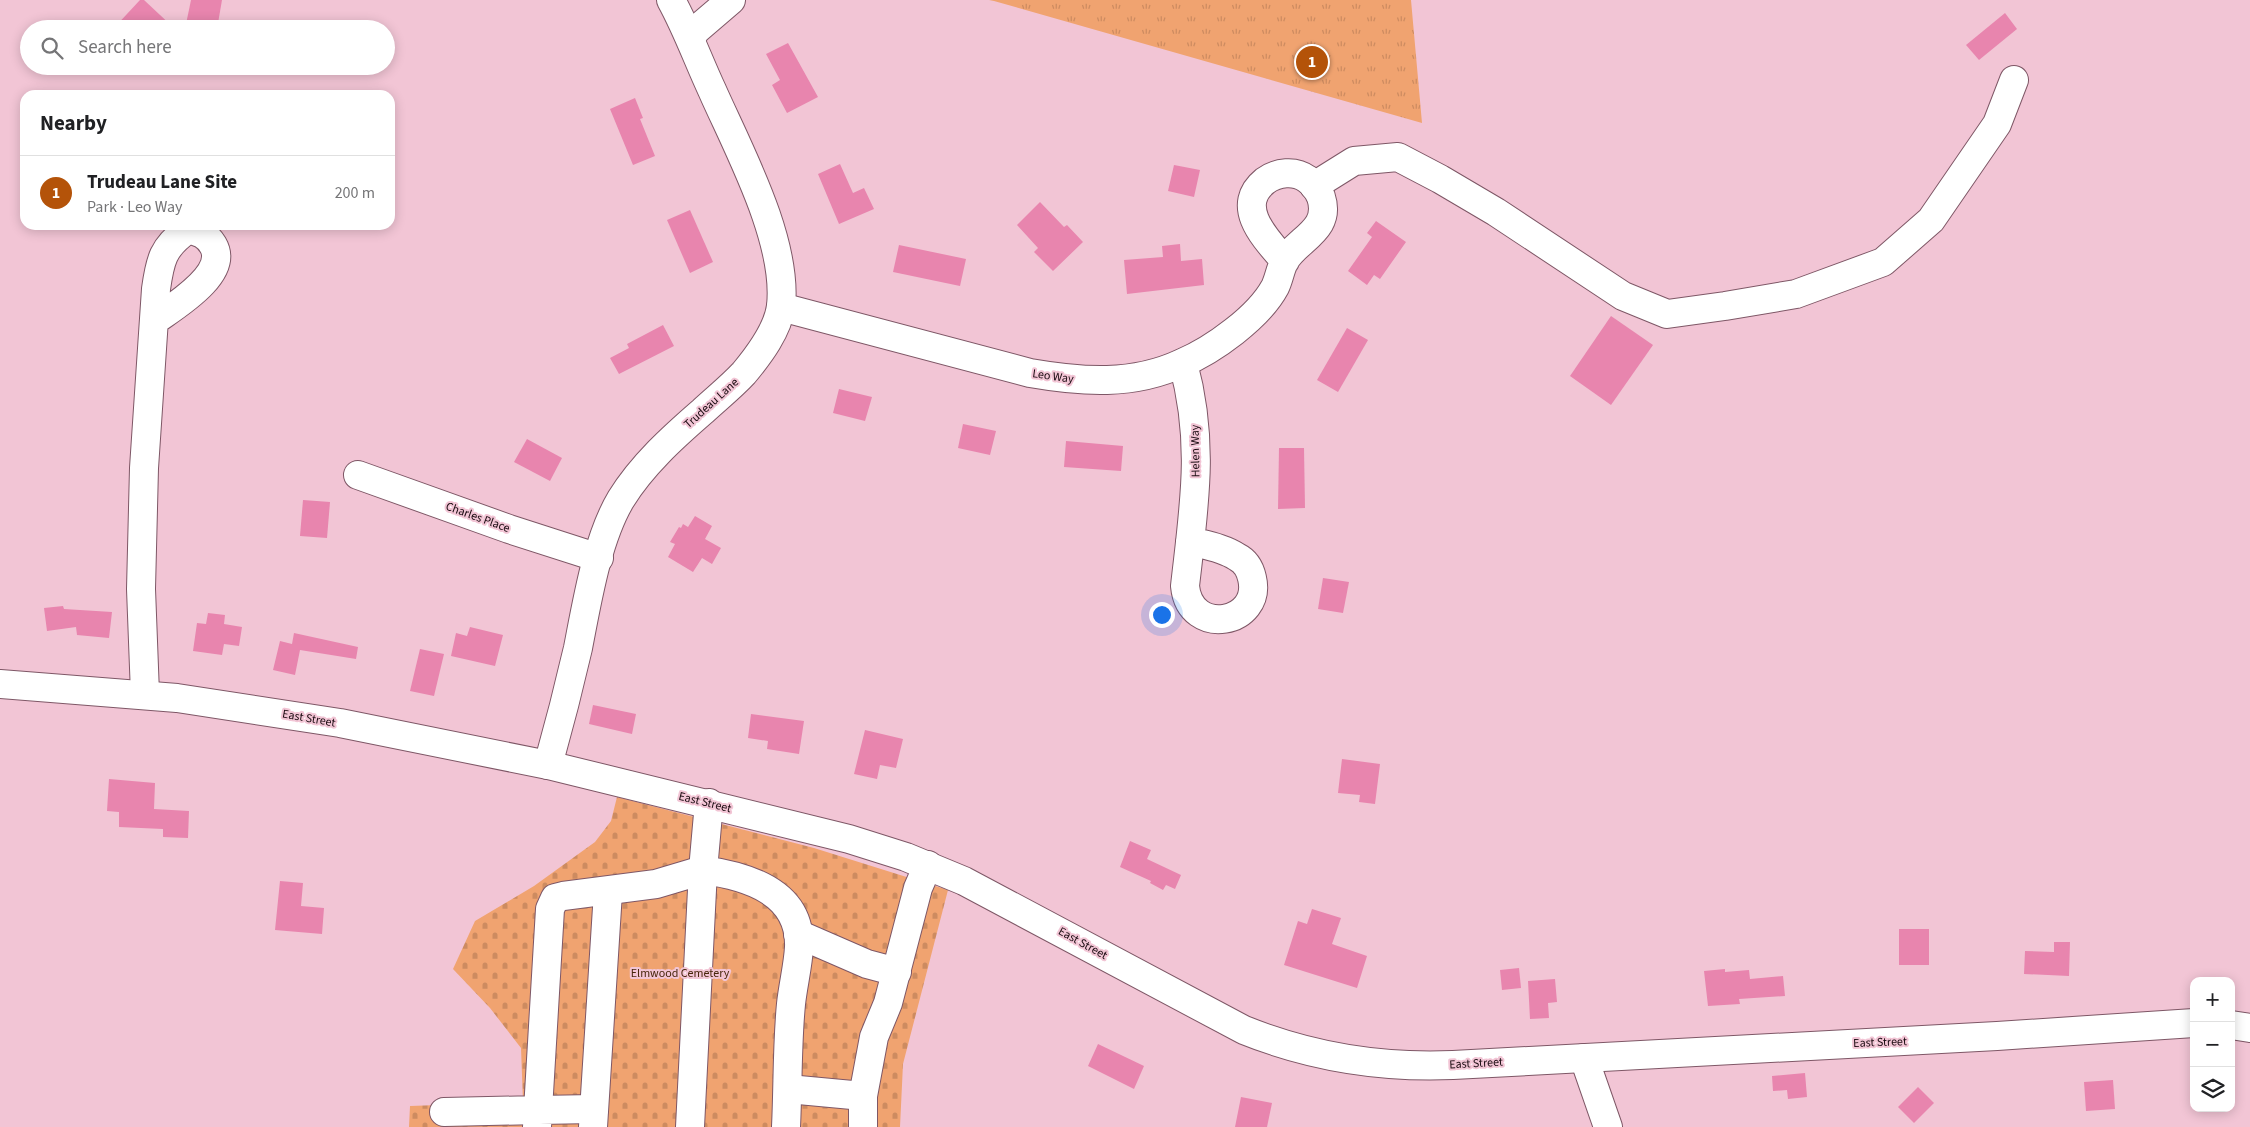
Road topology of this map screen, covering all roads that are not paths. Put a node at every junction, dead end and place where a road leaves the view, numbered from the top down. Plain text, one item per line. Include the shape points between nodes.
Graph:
1 (671, 0) edge
2 (731, 0) edge
3 (691, 38) junction
4 (2014, 80) dead end
5 (1314, 186) junction
6 (1284, 261) junction
7 (781, 308) junction
8 (154, 321) dead end
9 (1183, 363) junction
10 (358, 475) dead end
11 (1190, 541) dead end
12 (599, 558) junction
13 (0, 684) edge
14 (145, 694) junction
15 (548, 765) junction
16 (709, 803) junction
17 (928, 865) junction
18 (703, 870) junction
19 (608, 892) junction
20 (798, 934) junction
21 (897, 972) junction
22 (2185, 1023) edge
23 (2235, 1026) edge
24 (2250, 1028) edge
25 (1584, 1058) junction
26 (788, 1089) junction
27 (863, 1096) junction
28 (444, 1112) dead end
29 (538, 1118) edge
30 (594, 1118) edge
31 (690, 1127) edge
32 (786, 1127) edge
33 (862, 1127) edge
34 (1608, 1127) edge

1 - 3 street, Trudeau Lane
2 - 3 street
3 - 7 street, Trudeau Lane via 765,213 778,265
4 - 5 street via 1997,124 1930,220 1883,262 1796,294 1725,306 1667,314 1623,296 1496,212 1398,157 1354,161
5 - 6 street, Leo Way via 1322,202 1320,221
5 - 6 street via 1299,175 1280,174 1263,182 1253,200 1254,220
6 - 9 street, Leo Way via 1275,287 1258,309 1220,341
7 - 9 street, Leo Way via 1030,373 1061,378 1134,379
7 - 12 street, Trudeau Lane via 772,330 744,372 638,475 620,500
8 - 14 street via 144,468 141,589
9 - 11 street, Helen Way via 1196,437 1196,487
10 - 12 street, Charles Place
12 - 15 street, Trudeau Lane
13 - 14 street, East Street
14 - 15 street, East Street via 297,715
15 - 16 street, East Street
16 - 17 street, East Street via 850,839
16 - 18 street
17 - 21 street via 918,888
17 - 25 street, East Street via 1012,904 1202,1009 1284,1045 1398,1065
18 - 19 street via 656,884
18 - 20 street via 754,881 771,891 791,913
18 - 31 street
19 - 29 street via 559,896 551,905
19 - 30 street
20 - 21 street via 867,964
20 - 26 street
21 - 27 street via 874,1037
22 - 25 street, East Street
23 - 24 street
25 - 34 street
26 - 27 street
26 - 32 street
27 - 33 street
28 - 29 street
29 - 30 street

